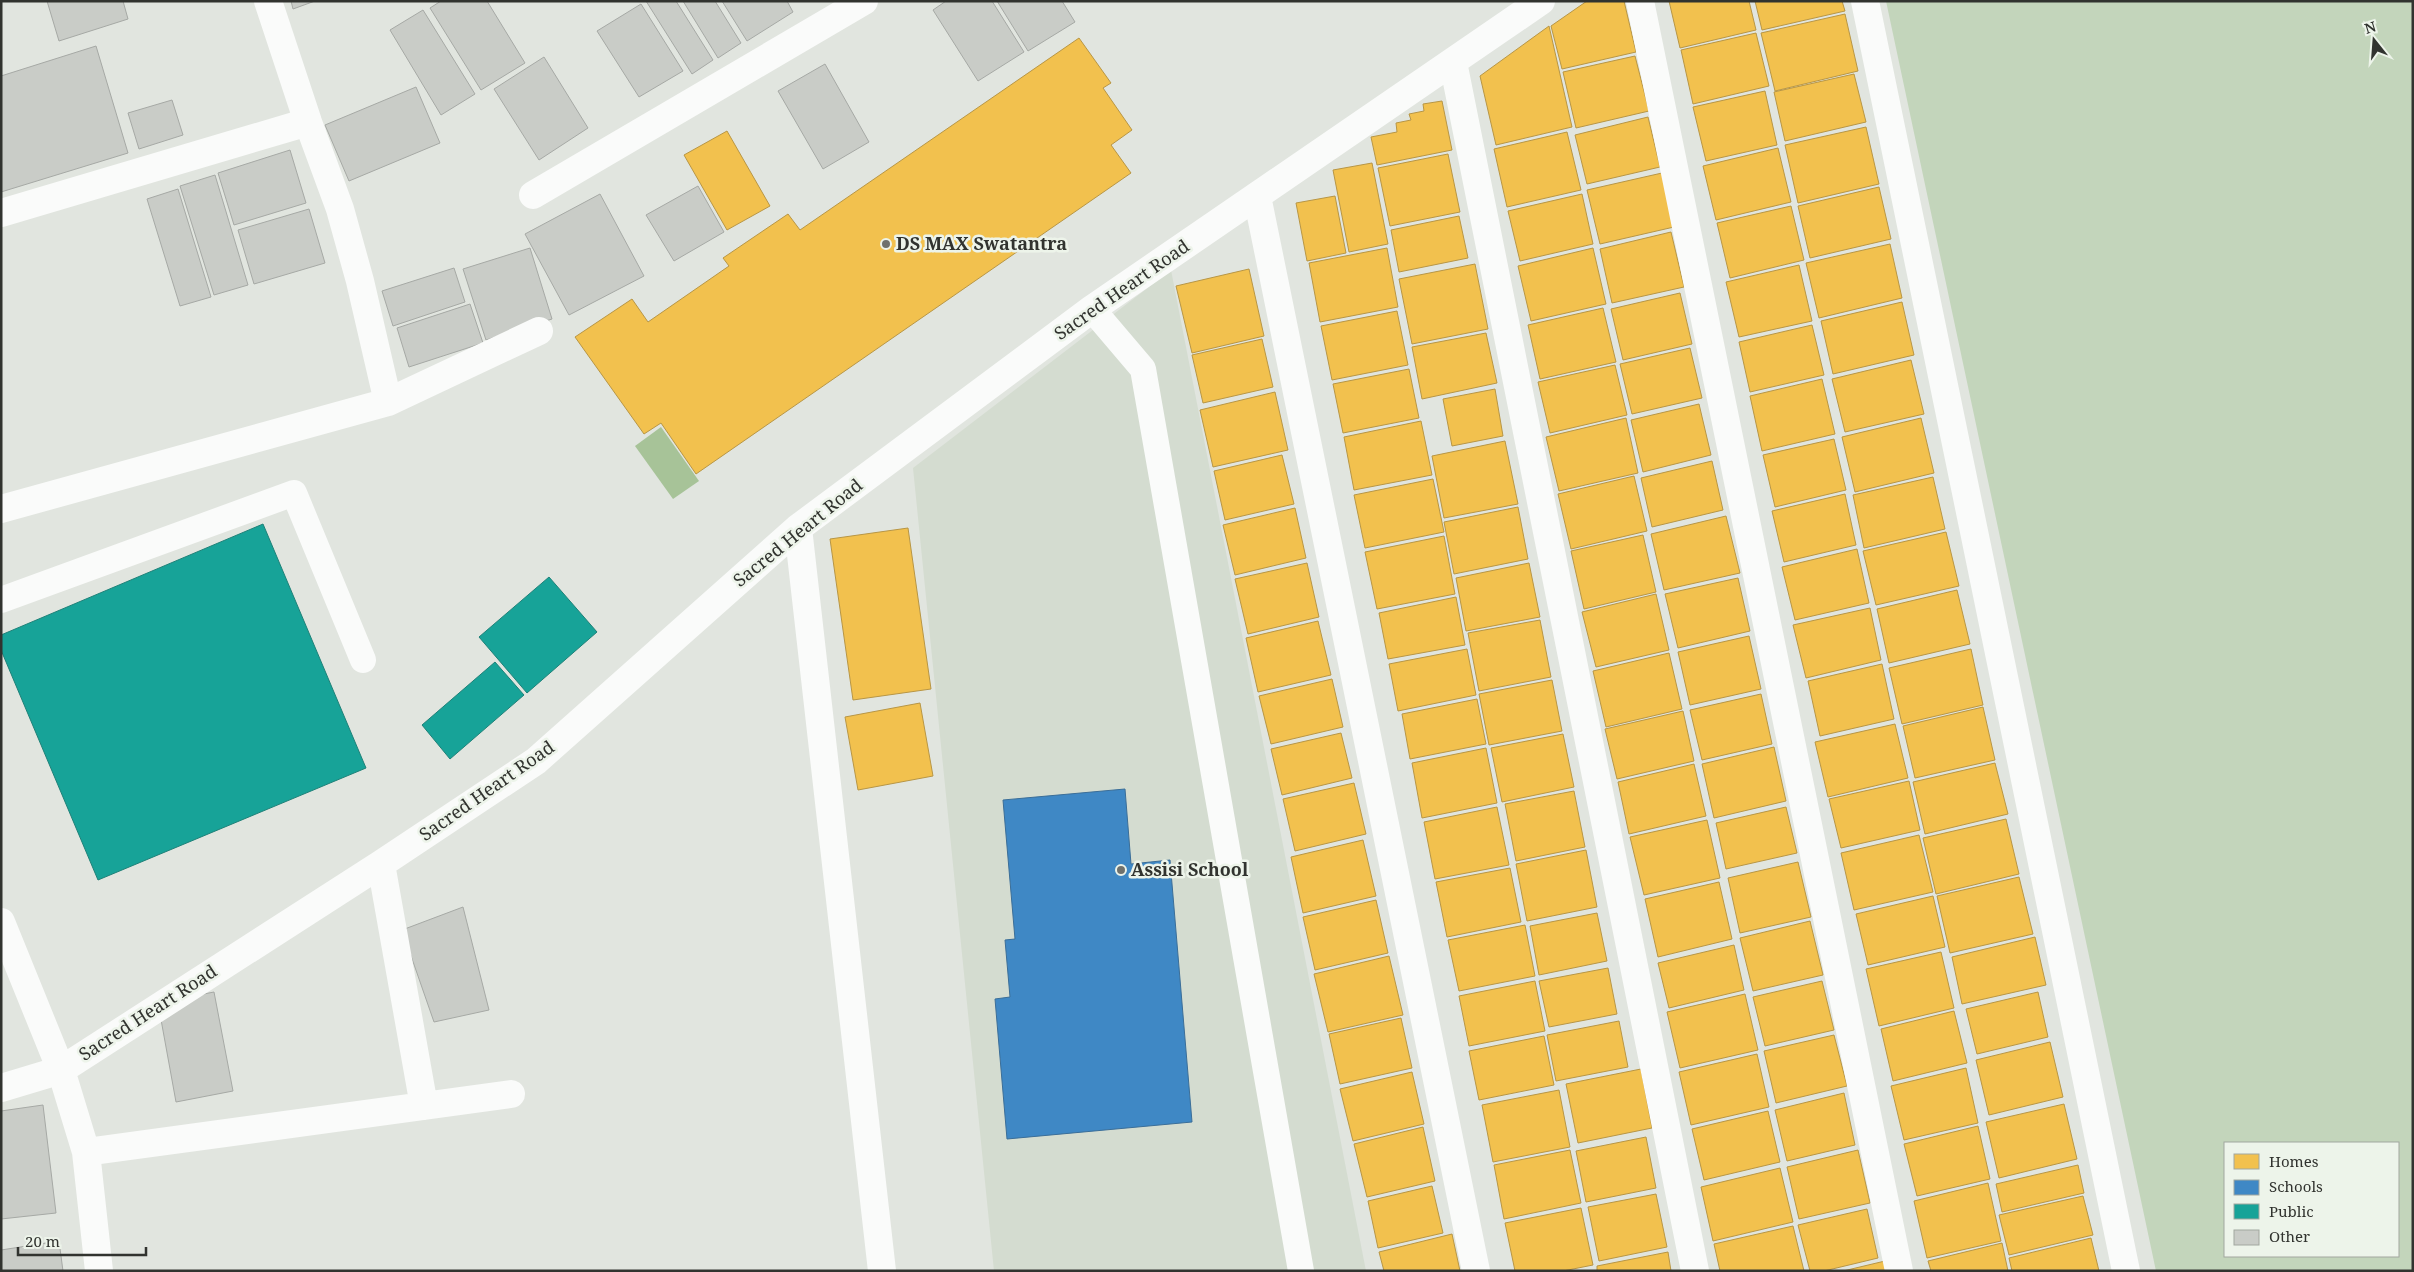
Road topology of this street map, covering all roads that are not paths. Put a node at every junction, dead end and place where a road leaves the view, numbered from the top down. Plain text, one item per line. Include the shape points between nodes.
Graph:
1 (268, 1) edge
2 (864, 1) edge
3 (1541, 1) edge
4 (1640, 1) edge
5 (1865, 1) edge
6 (1453, 62) junction
7 (308, 122) junction
8 (533, 195) dead end
9 (1257, 196) junction
10 (1, 213) edge
11 (1092, 309) junction
12 (540, 331) dead end
13 (388, 402) junction
14 (1, 509) edge
15 (798, 528) junction
16 (1, 600) edge
17 (363, 660) dead end
18 (381, 864) junction
19 (1, 922) edge
20 (61, 1070) junction
21 (1, 1088) edge
22 (510, 1094) dead end
23 (424, 1106) junction
24 (86, 1152) junction
25 (99, 1271) edge
26 (882, 1271) edge
27 (1301, 1271) edge
28 (1476, 1271) edge
29 (1695, 1271) edge
30 (1899, 1271) edge
31 (2126, 1271) edge

1 - 7 street
2 - 8 street
3 - 6 street, Sacred Heart Road
4 - 30 street
5 - 31 street
6 - 9 street, Sacred Heart Road
6 - 29 street
7 - 10 street
7 - 13 street via 340,210
9 - 11 street, Sacred Heart Road
9 - 28 street
11 - 15 street, Sacred Heart Road
11 - 27 lane via 1143,369
12 - 13 street
13 - 14 street
15 - 18 street, Sacred Heart Road via 536,761
15 - 26 street
16 - 17 lane via 294,493
18 - 20 street, Sacred Heart Road
18 - 23 street
19 - 20 street, Sacred Heart Road
20 - 21 street, Sacred Heart Road
20 - 24 street, Sacred Heart Road
22 - 23 street
23 - 24 street
24 - 25 street, Sacred Heart Road

